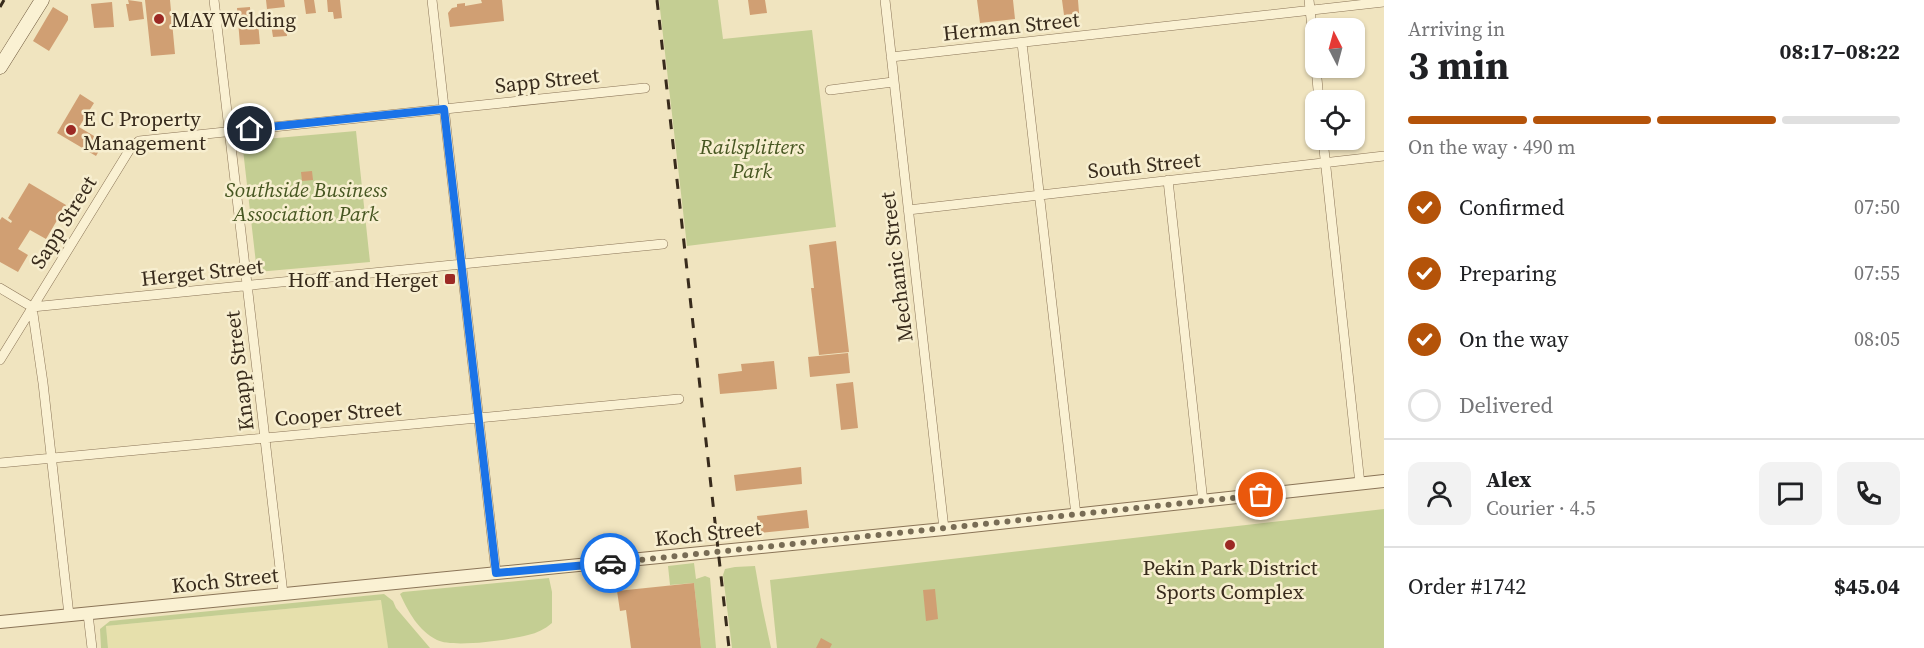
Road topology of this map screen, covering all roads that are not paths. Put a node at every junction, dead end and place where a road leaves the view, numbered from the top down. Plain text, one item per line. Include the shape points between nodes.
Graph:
1 (42, 0) edge
2 (214, 0) edge
3 (432, 0) edge
4 (885, 0) edge
5 (1309, 0) edge
6 (1384, 2) edge
7 (1310, 11) junction
8 (1311, 18) edge
9 (1022, 43) junction
10 (891, 57) junction
11 (0, 67) edge
12 (893, 82) junction
13 (645, 88) dead end
14 (830, 90) dead end
15 (444, 109) junction
16 (229, 131) junction
17 (1324, 150) edge
18 (1384, 156) edge
19 (1326, 164) junction
20 (1168, 180) junction
21 (1040, 195) junction
22 (908, 210) junction
23 (663, 244) dead end
24 (463, 265) junction
25 (247, 286) junction
26 (0, 288) edge
27 (32, 307) junction
28 (0, 360) edge
29 (679, 399) dead end
30 (479, 418) junction
31 (265, 438) junction
32 (51, 459) junction
33 (0, 463) edge
34 (1384, 481) edge
35 (1360, 484) junction
36 (1203, 502) junction
37 (1076, 515) junction
38 (944, 529) junction
39 (496, 573) junction
40 (283, 594) junction
41 (88, 614) junction
42 (69, 615) junction
43 (0, 622) edge
44 (92, 648) edge

1 - 11 main road
2 - 16 street, Knapp Street
3 - 15 street
4 - 10 street, Mechanic Street
5 - 7 street
6 - 7 street, Herman Street
7 - 8 street
7 - 9 street, Herman Street
9 - 10 street, Herman Street
9 - 21 street
10 - 12 street, Mechanic Street
12 - 14 street
12 - 22 street, Mechanic Street
13 - 15 street, Sapp Street
15 - 16 street, Sapp Street
15 - 24 street
16 - 25 street, Knapp Street
16 - 27 street, Sapp Street via 139,141 124,158
17 - 19 street
18 - 19 street, South Street
19 - 20 street, South Street
19 - 35 street
20 - 21 street, South Street
20 - 36 street
21 - 22 street, South Street
21 - 37 street
22 - 38 street, Mechanic Street
23 - 24 street, Herget Street
24 - 25 street, Herget Street
24 - 30 street
25 - 27 street, Herget Street
25 - 31 street, Knapp Street
26 - 27 street
27 - 28 street, Sapp Street
27 - 32 street
29 - 30 street, Cooper Street
30 - 31 street, Cooper Street
30 - 39 street
31 - 32 street, Cooper Street
31 - 40 street, Knapp Street
32 - 33 street, Cooper Street
32 - 42 street
34 - 35 street, Koch Street
35 - 36 street, Koch Street
36 - 37 street, Koch Street
37 - 38 street, Koch Street
38 - 39 street, Koch Street
39 - 40 street, Koch Street
40 - 41 street, Koch Street
41 - 42 street, Koch Street
41 - 44 street
42 - 43 street, Koch Street

